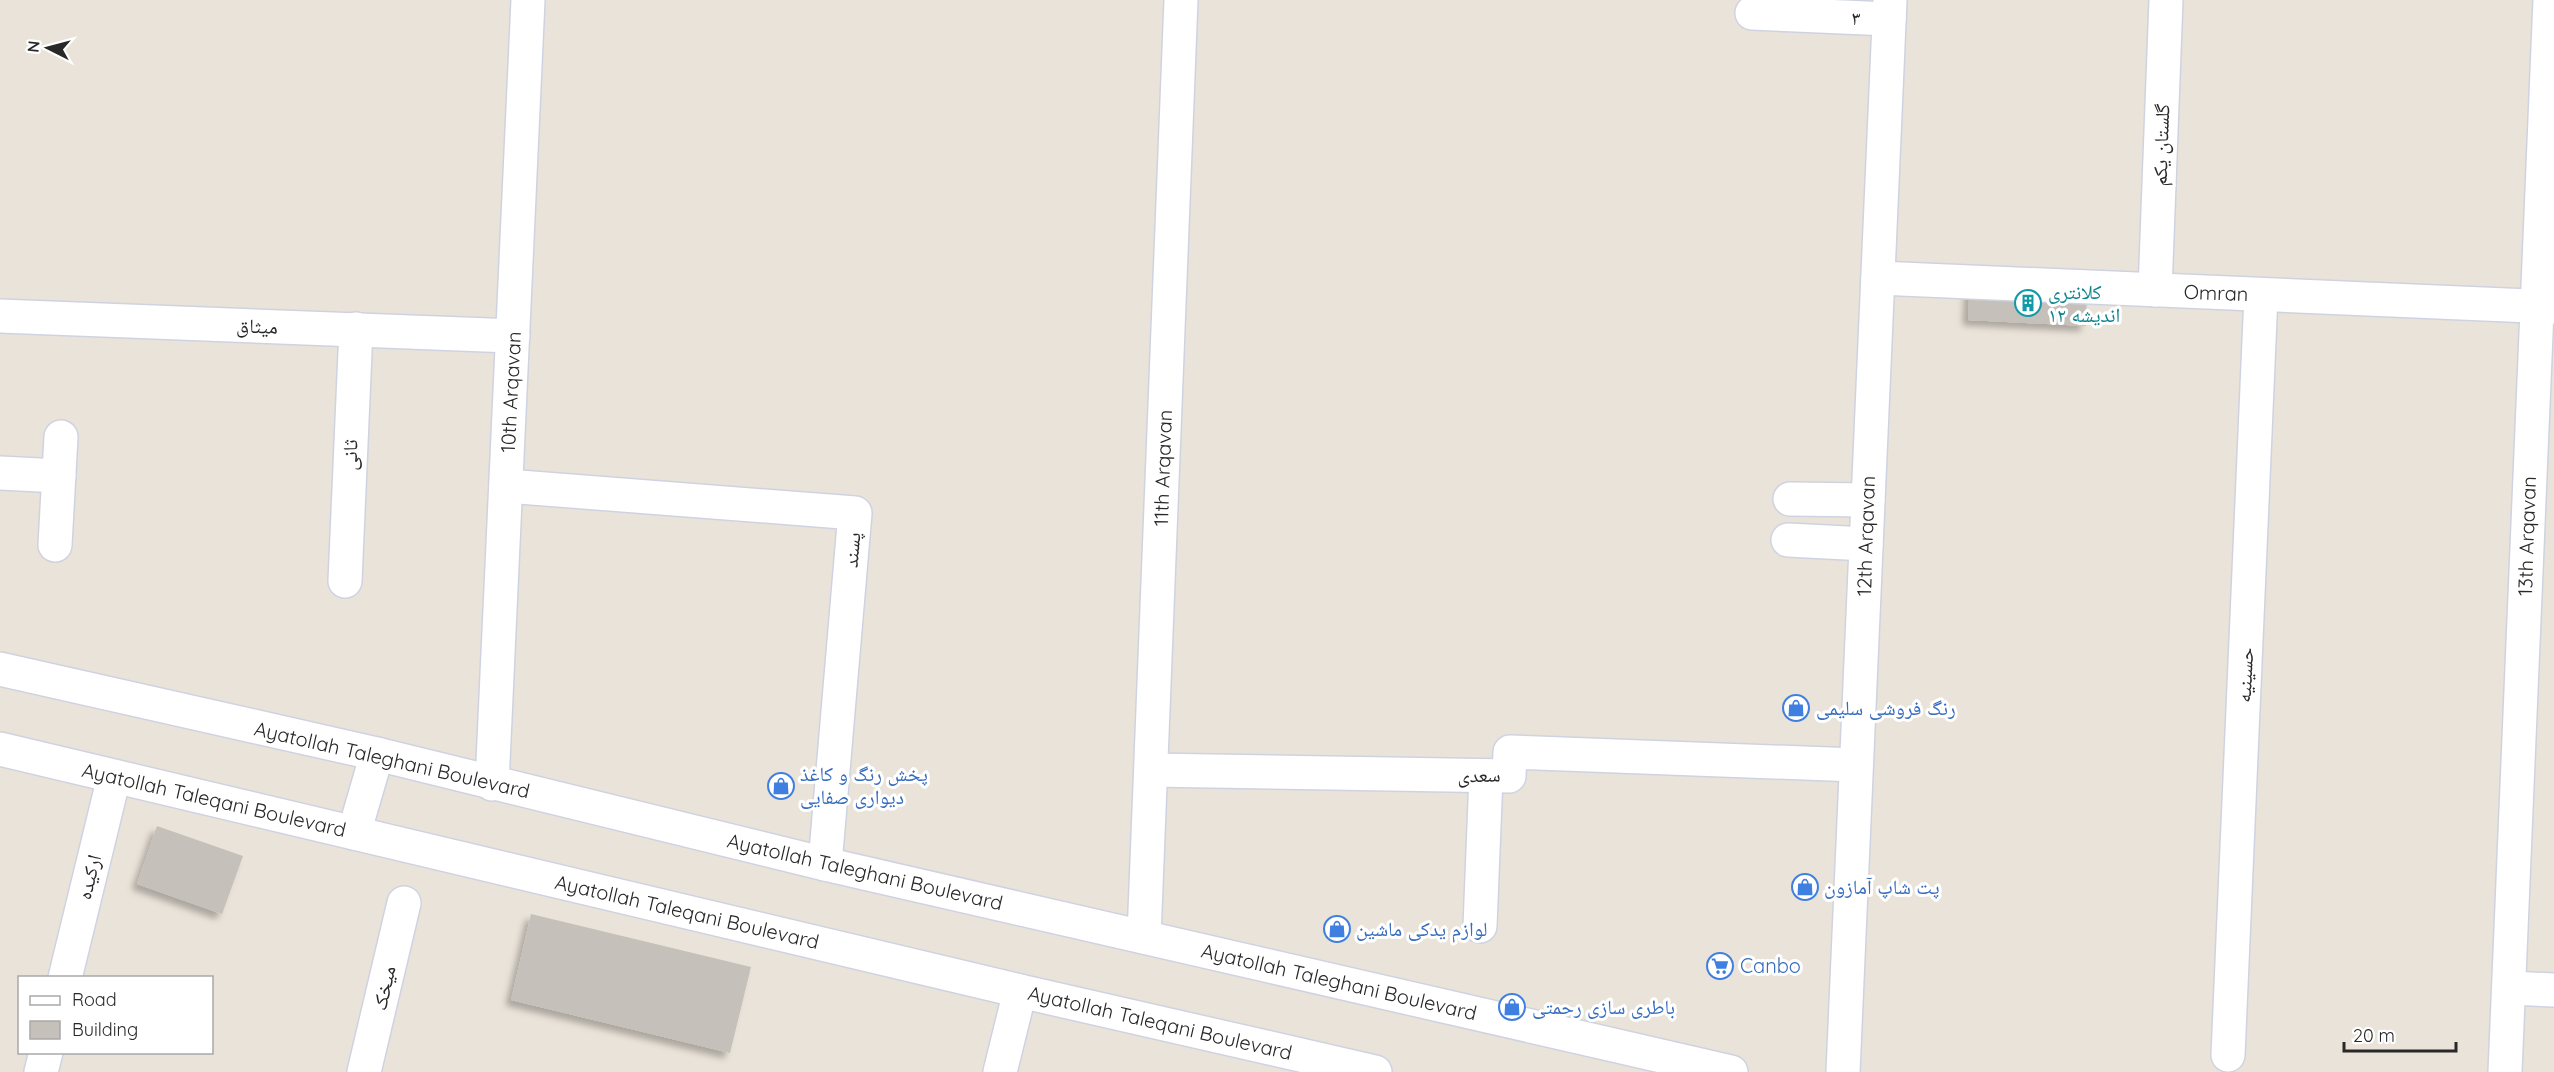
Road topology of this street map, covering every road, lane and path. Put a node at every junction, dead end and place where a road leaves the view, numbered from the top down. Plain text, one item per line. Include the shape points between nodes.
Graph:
1 (528, 0) edge
2 (1181, 0) edge
3 (2166, 0) edge
4 (2550, 0) edge
5 (1890, 10) edge
6 (1752, 13) dead end
7 (1878, 279) junction
8 (2155, 290) junction
9 (2261, 295) junction
10 (2546, 307) edge
11 (0, 316) edge
12 (356, 330) junction
13 (513, 336) junction
14 (61, 437) dead end
15 (2542, 456) edge
16 (0, 473) edge
17 (59, 476) junction
18 (506, 486) junction
19 (1790, 499) dead end
20 (1868, 500) junction
21 (1788, 540) dead end
22 (1866, 544) junction
23 (56, 545) dead end
24 (345, 581) dead end
25 (0, 669) edge
26 (0, 749) edge
27 (376, 754) junction
28 (1856, 765) junction
29 (1151, 770) junction
30 (1486, 776) junction
31 (114, 777) junction
32 (492, 784) junction
33 (354, 832) junction
34 (825, 864) junction
35 (404, 903) dead end
36 (1480, 926) dead end
37 (1144, 937) junction
38 (64, 976) edge
39 (2509, 988) junction
40 (2554, 990) edge
41 (1020, 991) junction
42 (46, 1054) edge
43 (2228, 1055) dead end
44 (41, 1072) edge
45 (364, 1072) edge
46 (1000, 1072) edge
47 (1375, 1072) edge
48 (1731, 1072) edge
49 (1843, 1072) edge
50 (2505, 1072) edge

1 - 13 street, 10th Arqavan
2 - 29 street, 11th Arqavan
3 - 8 street, گلستان یکم
4 - 10 street, 13th Arqavan
5 - 6 street, ۳
5 - 7 street, 12th Arqavan
7 - 8 street, Omran
7 - 20 street, 12th Arqavan
8 - 9 street, Omran
9 - 10 street, Omran
9 - 43 street, حسینیه
10 - 15 street, 13th Arqavan
11 - 12 street, میثاق
12 - 13 street, میثاق
12 - 24 street, ثانی
13 - 18 street, 10th Arqavan
14 - 17 street
15 - 39 street, 13th Arqavan
16 - 17 street
17 - 23 street
18 - 32 street, 10th Arqavan
18 - 34 street, پسند via 855,513
19 - 20 street
20 - 22 street, 12th Arqavan
21 - 22 street
22 - 28 street, 12th Arqavan
25 - 27 street, Ayatollah Taleghani Boulevard
26 - 31 street, Ayatollah Taleqani Boulevard
27 - 32 street, Ayatollah Taleghani Boulevard
27 - 33 street
28 - 30 street, سعدی via 1510,752 1509,776
28 - 49 street, 12th Arqavan
29 - 30 street, سعدی
29 - 37 street, 11th Arqavan
30 - 36 street
31 - 33 street, Ayatollah Taleqani Boulevard
31 - 38 street, ارکیده
32 - 34 street, Ayatollah Taleghani Boulevard
33 - 41 street, Ayatollah Taleqani Boulevard
34 - 37 street, Ayatollah Taleghani Boulevard
35 - 45 street, میخک
37 - 48 street, Ayatollah Taleghani Boulevard
39 - 40 street
39 - 50 street, 13th Arqavan
41 - 46 street
41 - 47 street, Ayatollah Taleqani Boulevard
42 - 44 street

